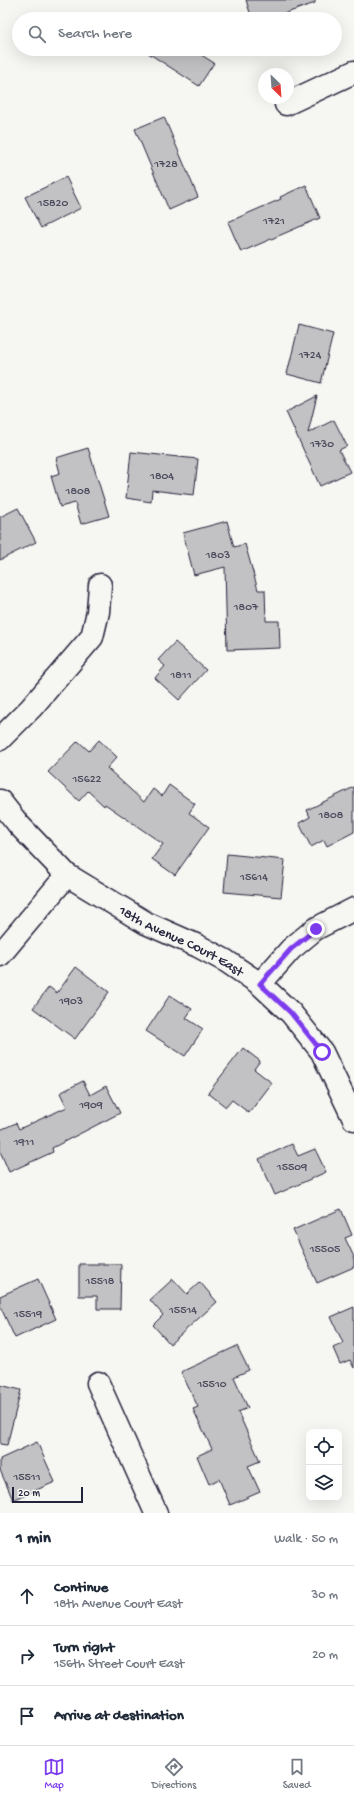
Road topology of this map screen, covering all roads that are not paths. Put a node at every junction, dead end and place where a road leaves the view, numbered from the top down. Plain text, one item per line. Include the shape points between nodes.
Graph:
1 (354, 72) edge
2 (294, 100) edge
3 (100, 585) dead end
4 (0, 740) edge
5 (0, 801) edge
6 (67, 875) junction
7 (354, 909) edge
8 (0, 955) edge
9 (260, 984) junction
10 (354, 1118) edge
11 (98, 1383) dead end
12 (156, 1513) edge

1 - 2 street
3 - 4 street via 98,612 92,637
5 - 6 street, 18th Avenue Court East via 19,825
6 - 8 street
6 - 9 street, 18th Avenue Court East via 146,923 226,961
7 - 9 street via 316,929 291,949
9 - 10 street, 18th Avenue Court East via 291,1013 322,1052
11 - 12 street

